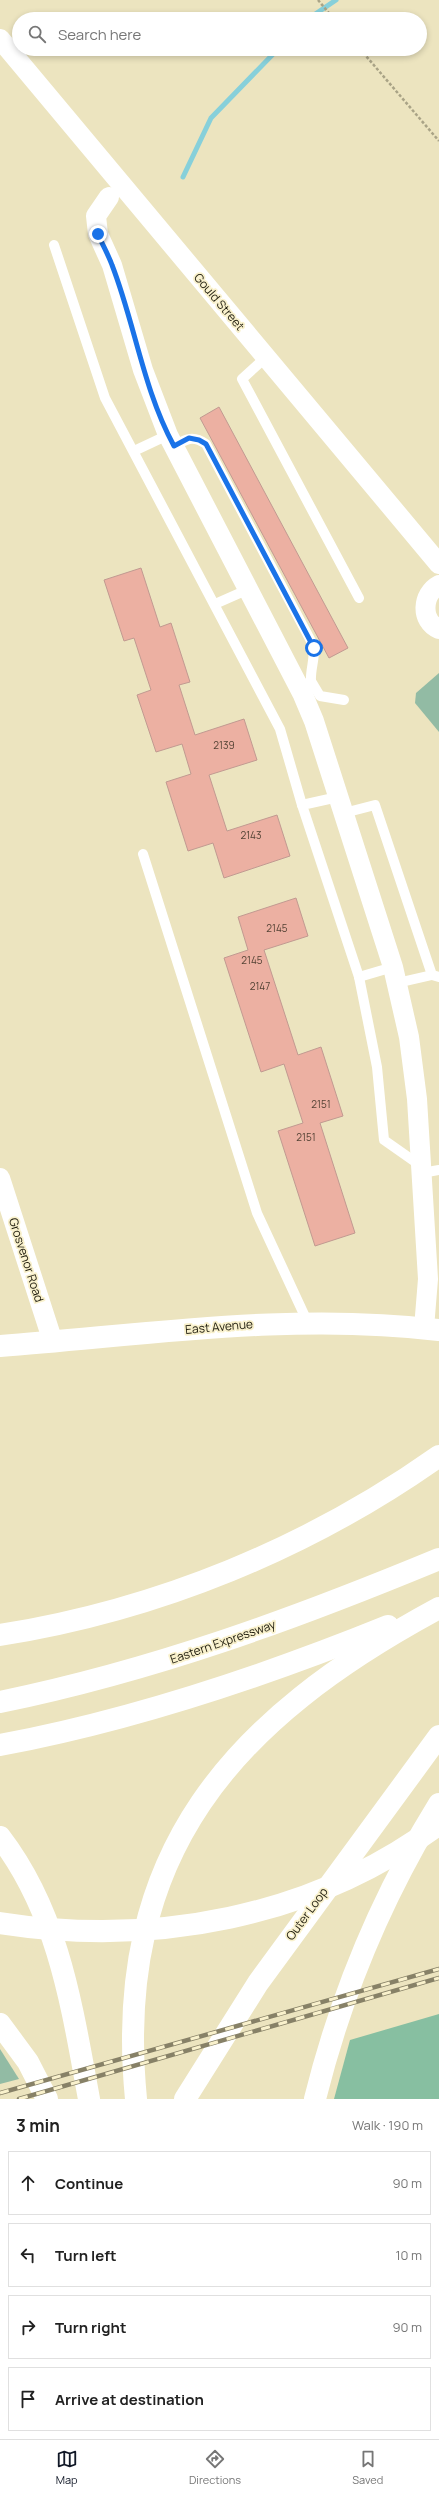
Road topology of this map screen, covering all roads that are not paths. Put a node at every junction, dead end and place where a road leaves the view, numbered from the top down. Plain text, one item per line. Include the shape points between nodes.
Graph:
1 (0, 39) edge
2 (12, 53) edge
3 (14, 56) edge
4 (109, 197) dead end
5 (54, 245) dead end
6 (265, 358) junction
7 (171, 441) junction
8 (134, 451) junction
9 (439, 564) edge
10 (439, 585) edge
11 (248, 589) junction
12 (359, 598) dead end
13 (215, 604) junction
14 (439, 629) edge
15 (305, 685) junction
16 (344, 700) dead end
17 (302, 805) junction
18 (341, 805) junction
19 (143, 854) dead end
20 (395, 975) junction
21 (359, 976) junction
22 (436, 976) edge
23 (427, 1170) edge
24 (0, 1178) edge
25 (308, 1323) junction
26 (432, 1329) edge
27 (53, 1342) junction
28 (0, 1346) edge
29 (439, 1456) edge
30 (439, 1559) edge
31 (439, 1607) edge
32 (0, 1634) edge
33 (0, 1702) edge
34 (439, 1726) edge
35 (439, 1736) edge
36 (0, 1745) edge
37 (439, 1804) edge
38 (382, 1812) junction
39 (439, 1824) edge
40 (0, 1837) edge
41 (0, 1923) edge
42 (0, 2024) edge
43 (47, 2099) edge
44 (89, 2099) edge
45 (136, 2099) edge
46 (185, 2099) edge
47 (315, 2099) edge

1 - 2 street, Gould Street
3 - 6 street, Gould Street
4 - 7 street via 96,216 98,234 112,265 144,370
5 - 8 lane via 106,398
6 - 9 street, Gould Street
6 - 12 lane via 242,379
7 - 8 lane
7 - 11 street
7 - 15 lane via 189,438 206,444 312,643 315,654
8 - 13 lane
10 - 14 street via 430,592 425,607 430,622
11 - 13 lane
11 - 15 street
13 - 17 lane via 280,729
15 - 16 lane via 320,696
15 - 18 street
17 - 18 lane
17 - 21 lane
18 - 20 street
18 - 22 lane via 375,805
19 - 25 lane via 257,1213
20 - 21 lane
20 - 22 lane
20 - 23 street via 414,1068
21 - 23 lane via 377,1067 384,1140
23 - 26 street via 428,1279
24 - 27 street, Grosvenor Road
25 - 26 main road, East Avenue via 374,1324
25 - 27 main road, East Avenue via 222,1327
27 - 28 main road, East Avenue
29 - 32 main road via 366,1504 247,1564 131,1605 66,1622
30 - 33 main road, Eastern Expressway via 295,1617 195,1652 115,1676
31 - 36 main road via 237,1683 129,1716
31 - 45 main road via 323,1680 261,1730 204,1797 169,1860 148,1917 137,1966 133,2025
34 - 38 main road
35 - 38 main road, Outer Loop
37 - 47 main road via 405,1860 369,1935 347,1991
38 - 46 main road, Outer Loop via 258,1983
39 - 41 main road via 390,1856 340,1882 293,1901 233,1918 177,1928 120,1932 73,1931
40 - 44 main road via 30,1883 50,1926 67,1983
42 - 43 main road via 28,2062

